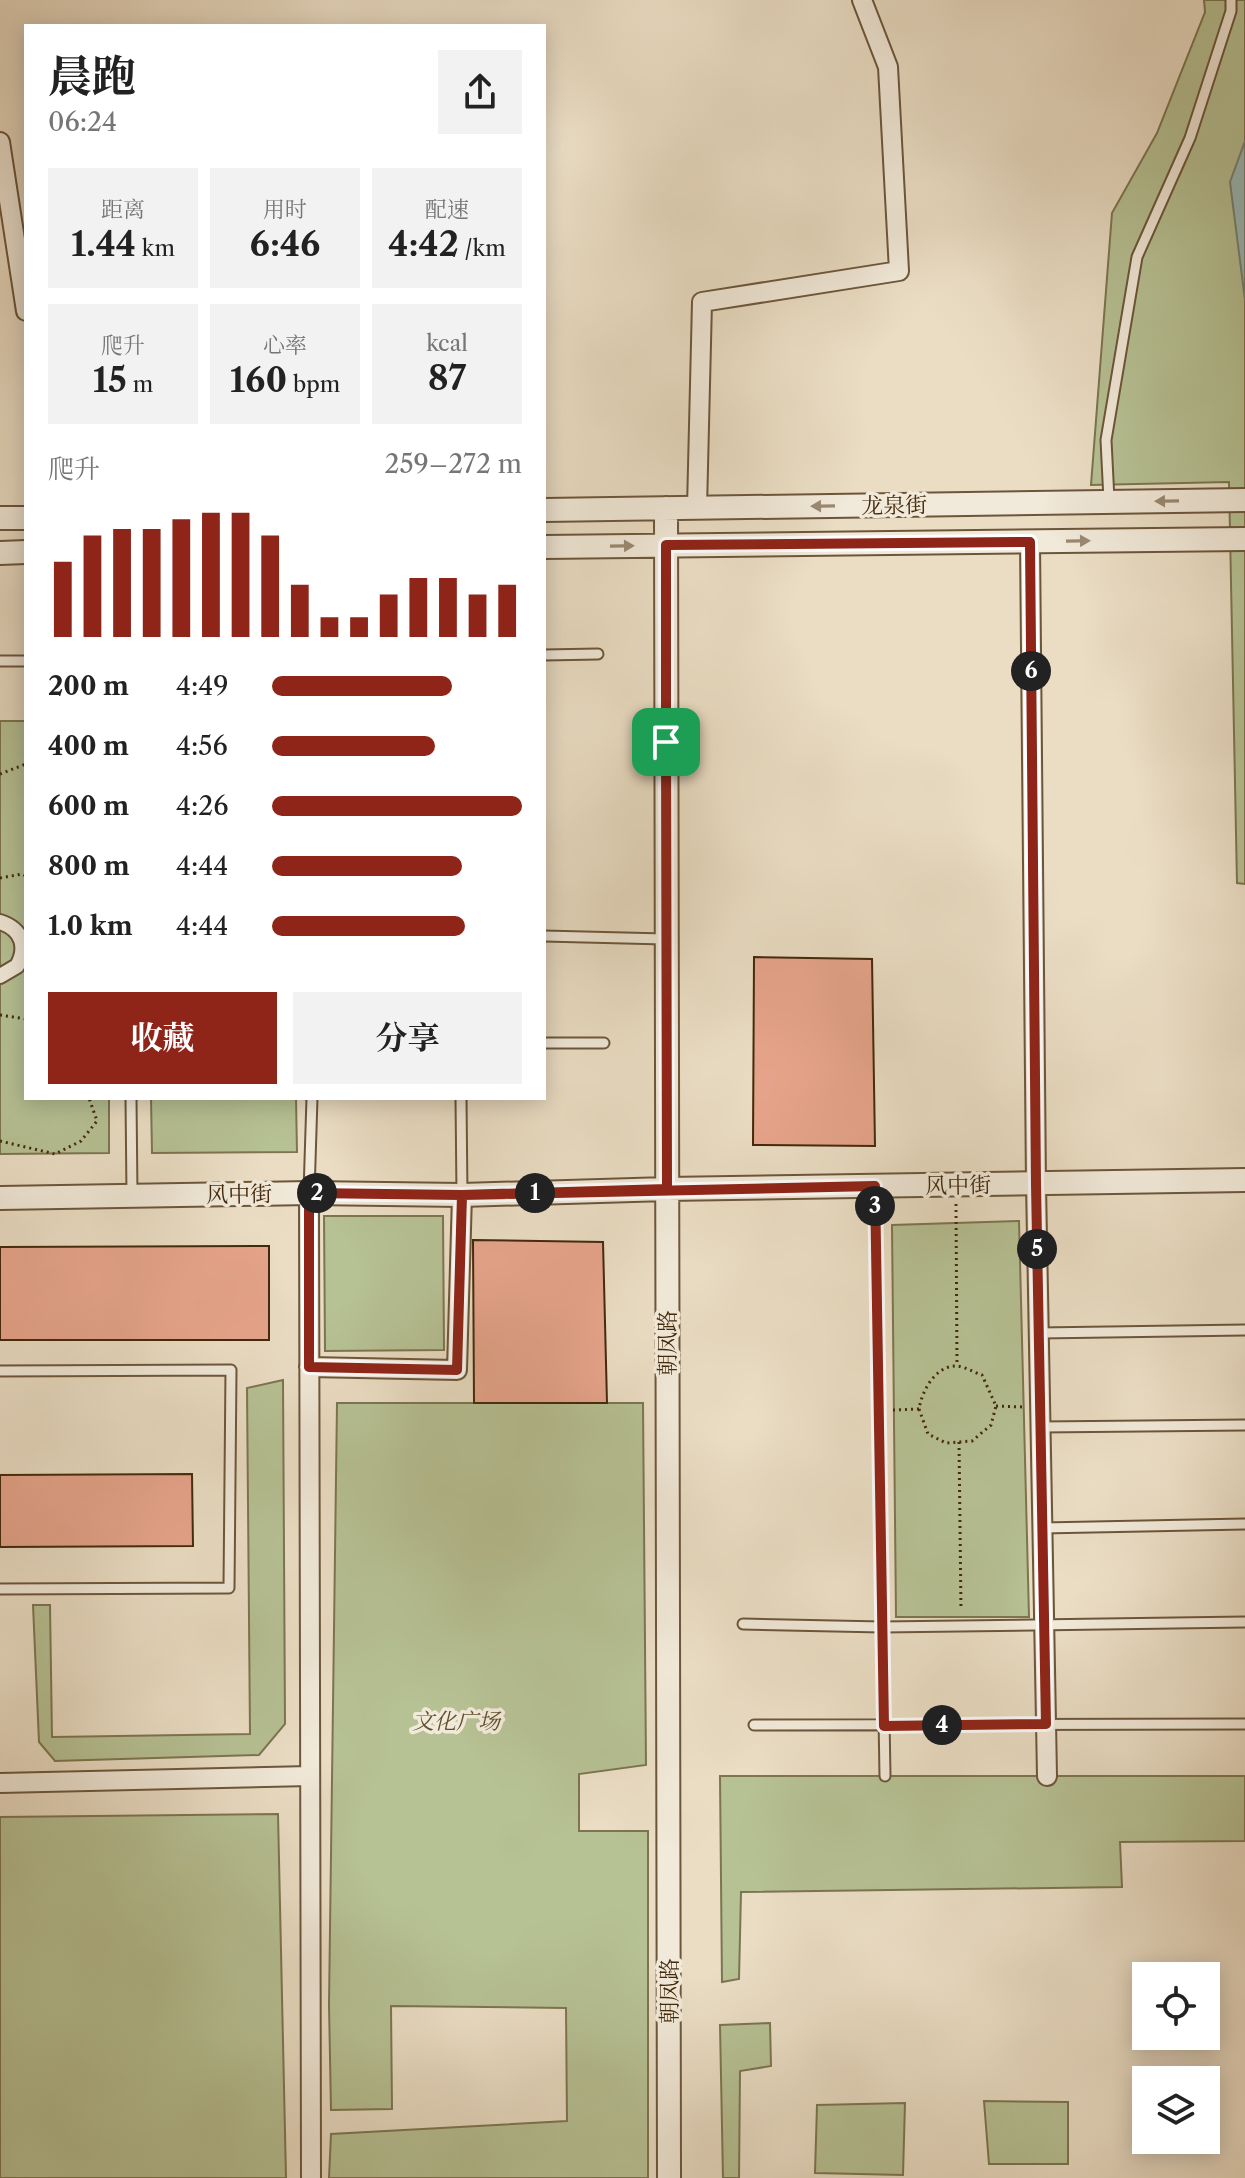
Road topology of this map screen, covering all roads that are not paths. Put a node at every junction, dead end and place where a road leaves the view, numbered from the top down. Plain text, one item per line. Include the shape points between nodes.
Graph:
1 (862, 0) edge
2 (1231, 0) edge
3 (0, 142) edge
4 (24, 298) edge
5 (1245, 500) edge
6 (1109, 502) junction
7 (666, 508) junction
8 (697, 508) junction
9 (546, 510) edge
10 (0, 518) edge
11 (24, 518) edge
12 (1245, 539) edge
13 (1030, 542) junction
14 (666, 545) junction
15 (546, 547) edge
16 (24, 552) edge
17 (0, 553) edge
18 (598, 654) dead end
19 (546, 655) edge
20 (0, 661) edge
21 (24, 661) edge
22 (0, 922) edge
23 (546, 936) edge
24 (666, 939) junction
25 (24, 948) edge
26 (24, 952) edge
27 (0, 976) edge
28 (546, 1043) edge
29 (604, 1043) dead end
30 (131, 1100) edge
31 (312, 1100) edge
32 (461, 1100) edge
33 (1245, 1180) edge
34 (1036, 1184) junction
35 (875, 1186) junction
36 (667, 1189) junction
37 (309, 1193) junction
38 (462, 1195) junction
39 (132, 1196) junction
40 (0, 1198) edge
41 (1245, 1330) edge
42 (1039, 1333) junction
43 (309, 1367) junction
44 (0, 1371) edge
45 (1245, 1425) edge
46 (1040, 1427) junction
47 (1245, 1524) edge
48 (1042, 1528) junction
49 (0, 1589) edge
50 (1245, 1622) edge
51 (743, 1624) dead end
52 (1044, 1626) junction
53 (882, 1627) junction
54 (1046, 1724) junction
55 (1245, 1724) edge
56 (754, 1725) dead end
57 (884, 1726) junction
58 (310, 1776) junction
59 (885, 1776) dead end
60 (1047, 1776) dead end
61 (0, 1783) edge
62 (311, 2178) edge
63 (669, 2178) edge

1 - 8 street via 888,67 899,271 702,302
2 - 6 lane via 1190,138 1137,257 1106,440
3 - 4 street
5 -> 6 street, 龙泉街
6 -> 8 street, 龙泉街
7 - 8 street, 龙泉街
7 - 9 street, 龙泉街
7 - 14 street, 朝凤路
10 - 11 street
13 -> 12 street, 龙泉街
13 - 14 street, 龙泉街
13 - 34 street
15 -> 14 street, 龙泉街
14 - 24 street, 朝凤路
16 - 17 street
18 - 19 lane
20 - 21 lane
22 - 25 street via 14,929
23 - 24 lane
24 - 36 street, 朝凤路
26 - 27 street via 17,966
28 - 29 lane
30 - 39 lane
31 - 37 lane
32 - 38 lane
33 - 34 street, 风中街
34 - 35 street, 风中街
34 - 42 street
35 - 36 street, 风中街
35 - 53 lane
36 - 38 street, 风中街
36 - 63 street, 朝凤路
37 - 38 street, 风中街
37 - 39 street, 风中街
37 - 43 street
38 - 43 street via 457,1370
39 - 40 street, 风中街
41 - 42 lane
42 - 46 street
43 - 58 street
44 - 49 lane via 231,1370 229,1588
45 - 46 lane
46 - 48 street
47 - 48 lane
48 - 52 street
50 - 52 lane
51 - 53 lane
52 - 53 lane
52 - 54 street
53 - 57 lane
54 - 55 lane
54 - 57 lane
54 - 60 street
56 - 57 lane
57 - 59 lane
58 - 61 street
58 - 62 street

